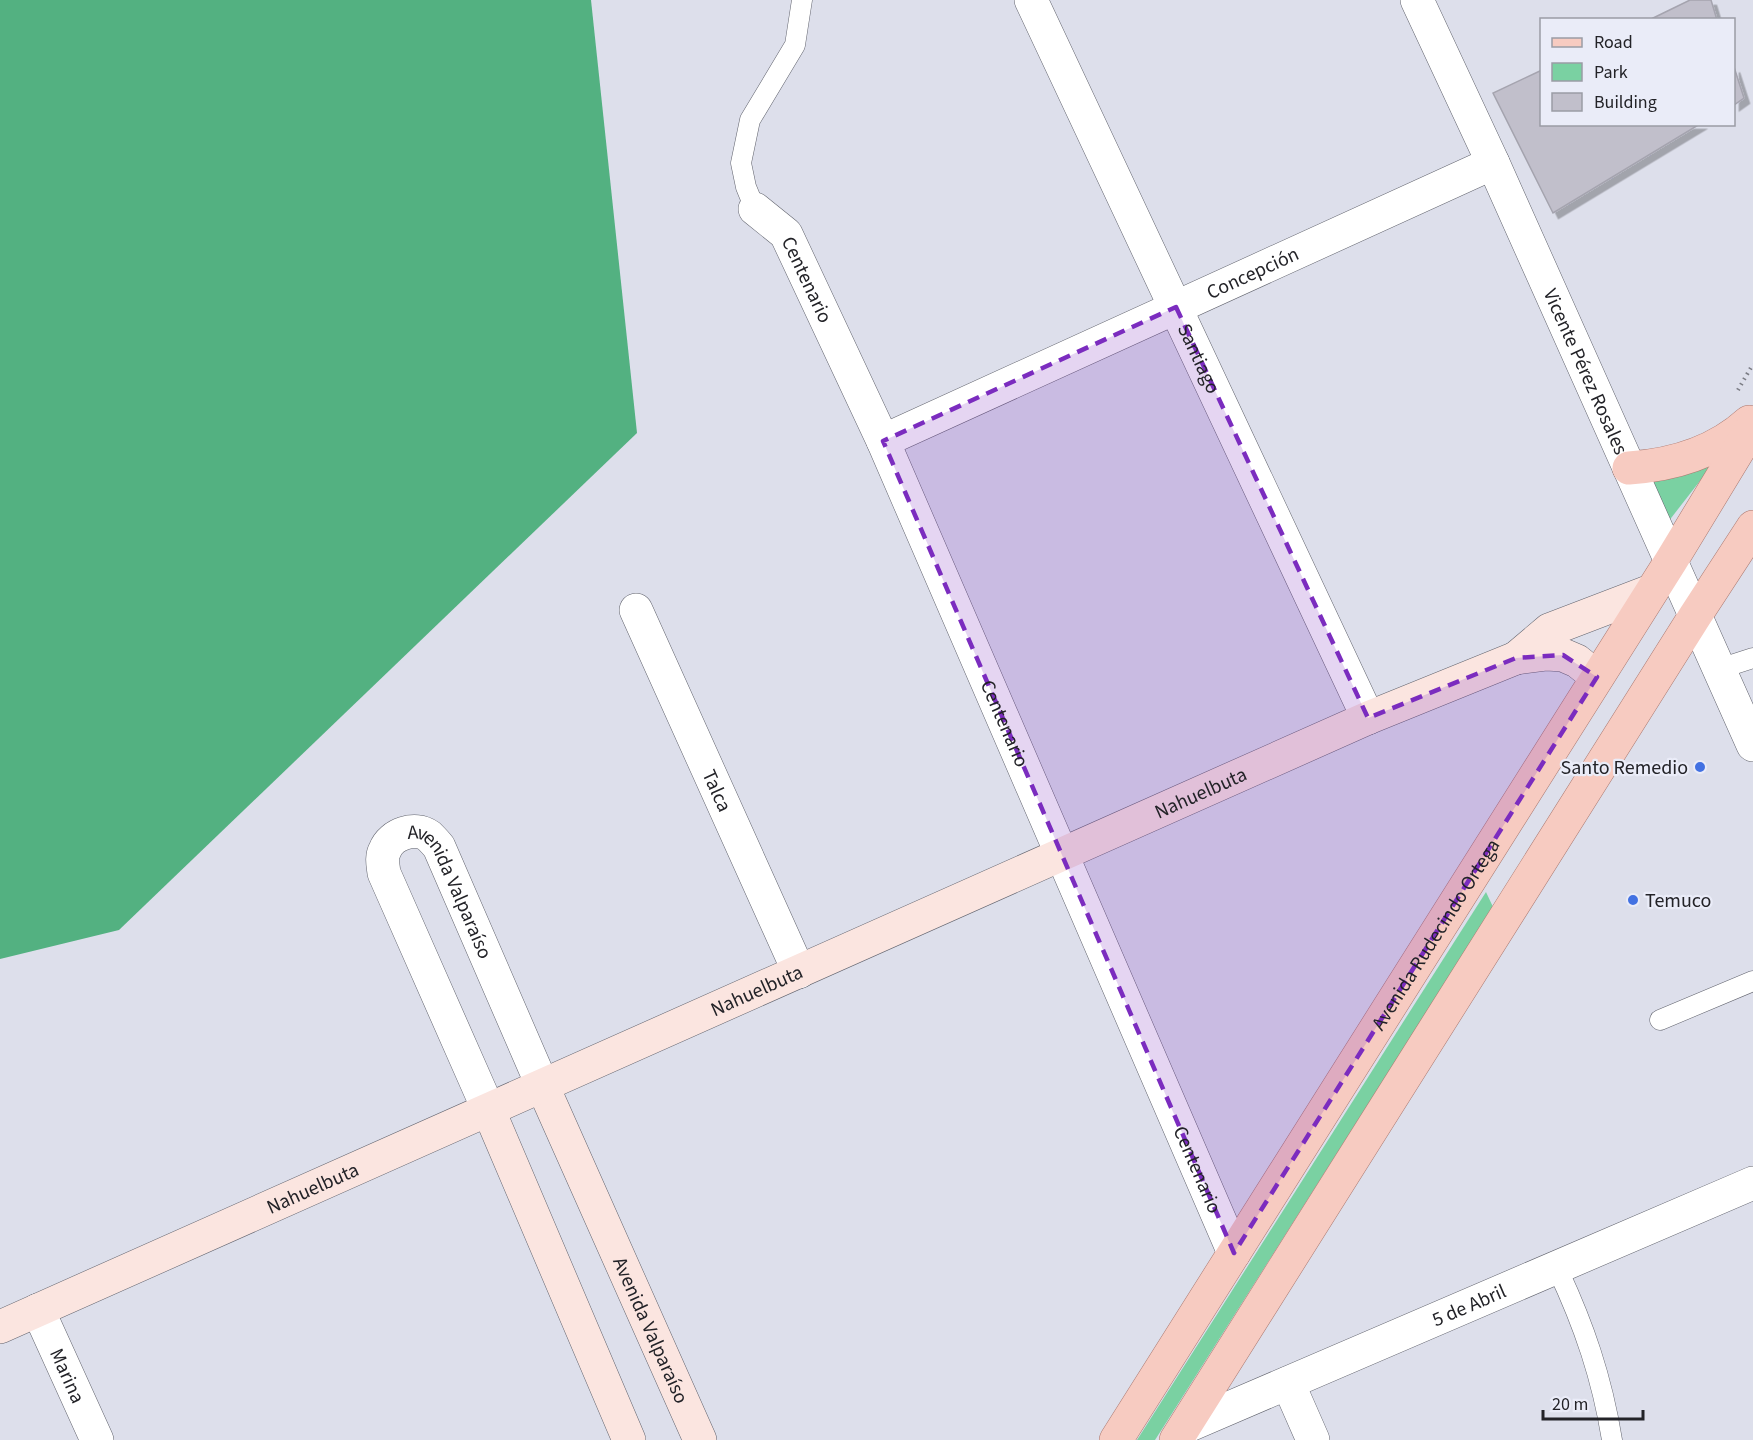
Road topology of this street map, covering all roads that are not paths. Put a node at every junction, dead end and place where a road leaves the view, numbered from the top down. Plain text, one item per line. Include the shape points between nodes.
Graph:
1 (802, 0) edge
2 (1031, 0) edge
3 (1417, 0) edge
4 (1493, 163) junction
5 (755, 209) joint
6 (1176, 307) junction
7 (1753, 418) edge
8 (1753, 426) edge
9 (883, 441) junction
10 (1629, 468) junction
11 (1753, 527) edge
12 (1744, 559) edge
13 (1671, 561) junction
14 (1651, 591) junction
15 (636, 610) dead end
16 (1695, 616) junction
17 (1516, 658) junction
18 (1753, 658) edge
19 (1719, 669) junction
20 (1597, 676) junction
21 (1368, 718) junction
22 (1753, 745) edge
23 (1062, 855) junction
24 (799, 972) junction
25 (1753, 981) edge
26 (1660, 1020) dead end
27 (543, 1087) junction
28 (489, 1111) junction
29 (1753, 1183) edge
30 (1234, 1253) junction
31 (1557, 1268) junction
32 (38, 1310) junction
33 (0, 1327) edge
34 (1288, 1383) junction
35 (1181, 1434) edge
36 (97, 1440) edge
37 (629, 1440) edge
38 (700, 1440) edge
39 (1116, 1440) edge
40 (1313, 1440) edge
41 (1612, 1440) edge

1 - 5 lane via 795,45 750,120 741,163
2 - 6 street, Santiago
3 - 4 street, Vicente Pérez Rosales
4 - 6 street, Concepción
4 - 10 street, Vicente Pérez Rosales
5 - 9 street, Centenario via 786,234
6 - 9 street, Concepción
6 - 21 street, Santiago
7 - 10 main road via 1722,442 1699,453
8 - 13 main road, Avenida Rudecindo Ortega
9 - 23 street, Centenario
10 - 13 street, Vicente Pérez Rosales
11 - 12 main road
12 - 16 main road
13 - 14 main road, Avenida Rudecindo Ortega
13 - 16 street, Vicente Pérez Rosales
14 - 17 street, Nahuelbuta via 1549,630
14 - 20 main road, Avenida Rudecindo Ortega
15 - 24 street, Talca
16 - 19 street, Vicente Pérez Rosales
16 - 35 main road
17 - 20 street, Nahuelbuta via 1563,655
17 - 21 street, Nahuelbuta
18 - 19 lane
19 - 22 street, Vicente Pérez Rosales
20 - 30 main road, Avenida Rudecindo Ortega
21 - 23 street, Nahuelbuta
23 - 24 street, Nahuelbuta
23 - 30 street, Centenario
24 - 27 street, Nahuelbuta
25 - 26 lane
27 - 28 street, Nahuelbuta
27 - 28 street, Avenida Valparaíso via 439,847 417,832 399,835 390,840 384,851 384,873
27 - 38 street, Avenida Valparaíso
28 - 32 street, Nahuelbuta
28 - 37 street, Avenida Valparaíso
29 - 31 street, 5 de Abril
30 - 39 main road, Avenida Rudecindo Ortega
31 - 34 street, 5 de Abril
31 - 41 lane via 1594,1357
32 - 33 street, Nahuelbuta
32 - 36 street, Marina
34 - 35 street, 5 de Abril
34 - 40 street

